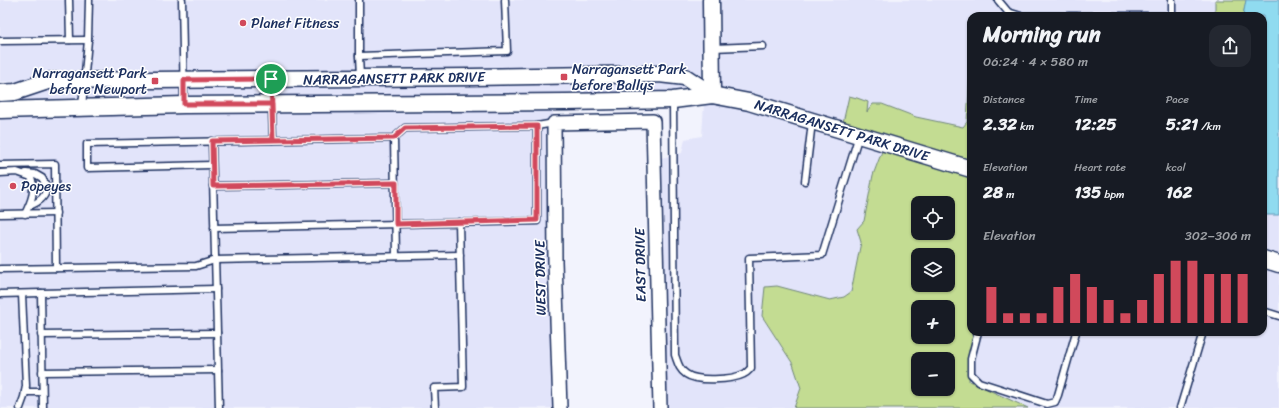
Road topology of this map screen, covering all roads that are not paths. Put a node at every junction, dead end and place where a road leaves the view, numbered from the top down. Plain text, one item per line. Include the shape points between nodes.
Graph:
1 (69, 0) edge
2 (89, 0) edge
3 (182, 0) edge
4 (359, 0) edge
5 (505, 0) edge
6 (711, 0) edge
7 (998, 0) edge
8 (1172, 0) edge
9 (1008, 12) edge
10 (1172, 12) edge
11 (70, 40) junction
12 (88, 40) junction
13 (0, 41) edge
14 (763, 46) dead end
15 (711, 48) junction
16 (360, 56) junction
17 (360, 78) junction
18 (271, 79) junction
19 (184, 80) junction
20 (83, 81) junction
21 (0, 93) edge
22 (712, 95) junction
23 (673, 100) junction
24 (184, 104) junction
25 (272, 104) junction
26 (82, 107) junction
27 (0, 110) edge
28 (812, 122) junction
29 (554, 123) junction
30 (537, 126) junction
31 (859, 135) junction
32 (394, 138) junction
33 (273, 140) junction
34 (212, 141) junction
35 (0, 165) edge
36 (212, 165) junction
37 (967, 168) edge
38 (17, 172) junction
39 (0, 173) edge
40 (805, 181) dead end
41 (396, 183) junction
42 (213, 186) junction
43 (29, 206) junction
44 (56, 213) junction
45 (0, 214) edge
46 (25, 214) junction
47 (459, 222) junction
48 (396, 224) junction
49 (214, 228) junction
50 (460, 255) junction
51 (396, 256) junction
52 (215, 260) junction
53 (1267, 260) edge
54 (1279, 264) edge
55 (58, 268) junction
56 (0, 269) edge
57 (216, 289) junction
58 (41, 293) junction
59 (0, 294) edge
60 (22, 294) junction
61 (1267, 312) edge
62 (1279, 316) edge
63 (217, 333) junction
64 (41, 335) junction
65 (977, 336) edge
66 (1075, 336) edge
67 (1202, 336) edge
68 (218, 370) junction
69 (42, 372) junction
70 (25, 392) junction
71 (42, 392) junction
72 (1056, 405) edge
73 (20, 408) edge
74 (43, 408) edge
75 (219, 408) edge
76 (435, 408) edge
77 (560, 408) edge
78 (660, 408) edge
79 (1180, 408) edge

1 - 11 lane
2 - 12 lane
3 - 19 lane
4 - 16 lane
5 - 16 lane via 506,51
6 - 15 street
7 - 9 lane
8 - 10 lane
11 - 12 lane
11 - 13 lane
12 - 20 lane
14 - 15 lane
15 - 22 street
16 - 17 lane
17 - 18 street, NARRAGANSETT PARK DRIVE
17 - 22 street, NARRAGANSETT PARK DRIVE via 659,74 685,77
18 - 19 street, NARRAGANSETT PARK DRIVE
18 - 25 lane
19 - 20 street, NARRAGANSETT PARK DRIVE
19 - 24 lane
20 - 21 street, NARRAGANSETT PARK DRIVE via 48,81 15,92
20 - 26 lane
22 - 23 street, NARRAGANSETT PARK DRIVE
22 - 28 street, NARRAGANSETT PARK DRIVE via 748,102
23 - 25 street, NARRAGANSETT PARK DRIVE
23 - 31 lane via 675,355 680,368 696,378 731,378 745,374 751,368 750,258 822,255
24 - 25 street, NARRAGANSETT PARK DRIVE
24 - 26 street, NARRAGANSETT PARK DRIVE
25 - 33 lane
26 - 27 street, NARRAGANSETT PARK DRIVE
28 - 31 street, NARRAGANSETT PARK DRIVE
28 - 40 lane
29 - 30 lane
29 - 77 street, WEST DRIVE
29 - 78 street, EAST DRIVE via 653,121
30 - 32 lane via 405,128
30 - 47 lane via 537,220
31 - 37 street, NARRAGANSETT PARK DRIVE
32 - 33 lane
32 - 41 lane
33 - 34 lane
34 - 36 lane
34 - 36 lane via 87,144 87,168
35 - 44 lane via 55,164
36 - 42 lane
38 - 39 lane
38 - 43 lane via 31,177 32,199
38 - 43 lane via 35,174 42,178 46,187 45,195 38,203
41 - 42 lane
41 - 48 lane
42 - 49 lane
43 - 46 lane
44 - 46 lane
44 - 55 lane
45 - 46 lane
47 - 48 lane
47 - 50 lane
48 - 49 lane
48 - 51 lane
49 - 52 lane
50 - 51 lane
50 - 76 lane via 463,387 434,388
51 - 52 lane
52 - 55 lane via 196,266
52 - 57 lane
53 - 54 street
55 - 56 lane
57 - 58 lane
57 - 63 lane
58 - 60 lane
58 - 64 lane
59 - 60 lane
60 - 70 lane
61 - 62 lane
63 - 64 lane
63 - 68 lane
64 - 69 lane
65 - 72 lane via 971,359 971,374 979,382
66 - 72 lane
67 - 79 lane
68 - 69 lane
68 - 75 lane
69 - 71 lane
70 - 71 lane
70 - 73 lane
71 - 74 lane

